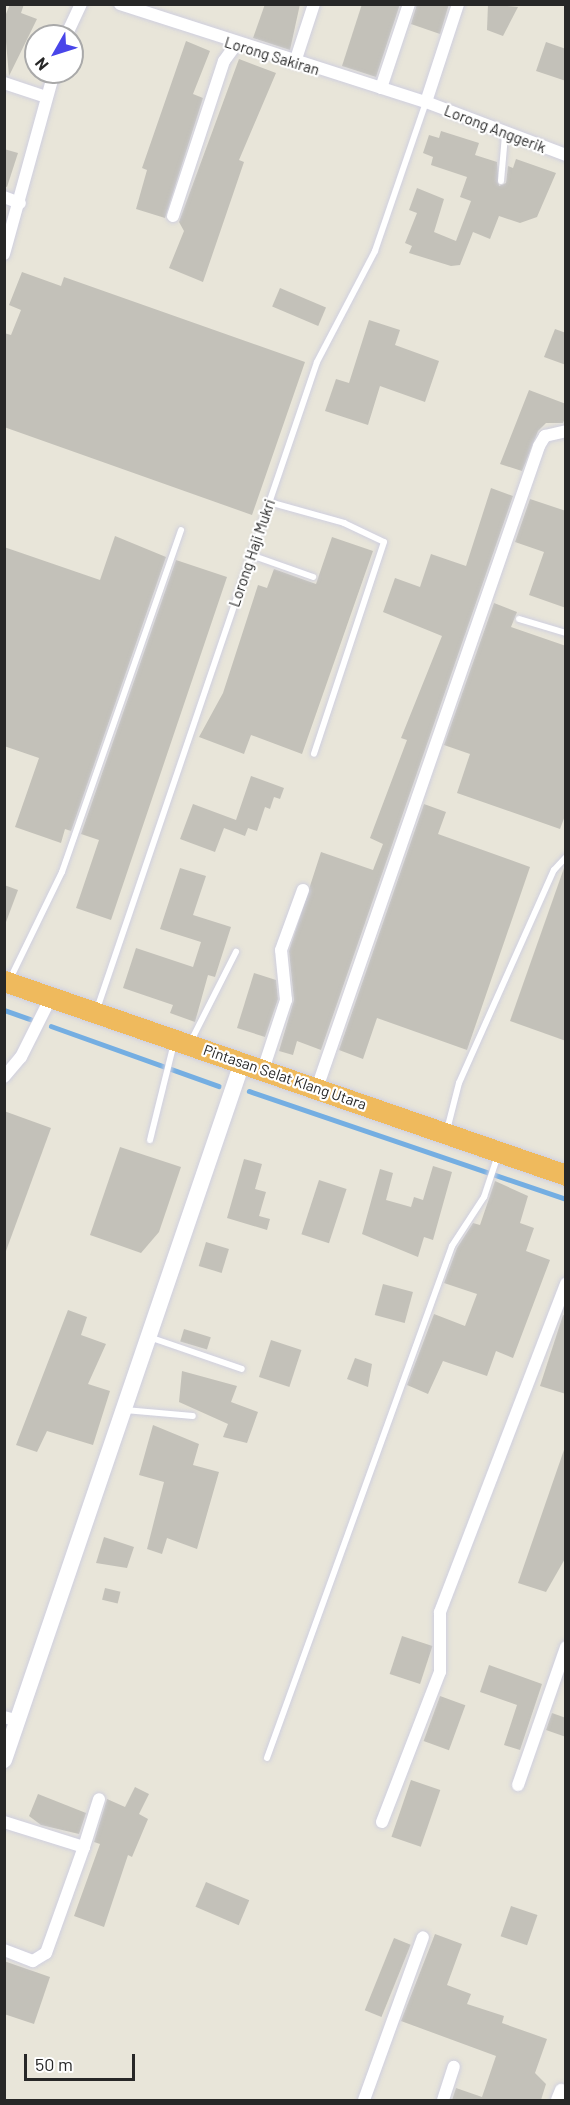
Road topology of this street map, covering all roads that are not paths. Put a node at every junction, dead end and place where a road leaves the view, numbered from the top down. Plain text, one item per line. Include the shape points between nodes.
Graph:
1 (120, 4) edge
2 (314, 4) edge
3 (409, 4) edge
4 (458, 4) edge
5 (79, 5) edge
6 (71, 24) edge
7 (235, 46) junction
8 (295, 62) junction
9 (4, 83) edge
10 (50, 84) edge
11 (381, 88) junction
12 (46, 97) junction
13 (426, 102) junction
14 (505, 135) junction
15 (566, 155) edge
16 (501, 181) dead end
17 (4, 197) edge
18 (20, 203) junction
19 (173, 216) dead end
20 (4, 254) edge
21 (566, 431) edge
22 (269, 502) junction
23 (182, 530) dead end
24 (251, 555) junction
25 (313, 577) dead end
26 (519, 619) dead end
27 (566, 633) edge
28 (314, 754) dead end
29 (566, 857) edge
30 (303, 890) dead end
31 (236, 952) dead end
32 (6, 981) edge
33 (51, 997) junction
34 (96, 1012) junction
35 (178, 1047) junction
36 (242, 1063) junction
37 (264, 1070) junction
38 (4, 1077) edge
39 (317, 1088) junction
40 (446, 1133) junction
41 (150, 1140) dead end
42 (498, 1157) junction
43 (566, 1175) edge
44 (566, 1283) edge
45 (149, 1337) junction
46 (242, 1370) dead end
47 (124, 1410) junction
48 (193, 1416) dead end
49 (566, 1647) edge
50 (11, 1719) edge
51 (267, 1758) dead end
52 (4, 1760) edge
53 (518, 1785) dead end
54 (99, 1799) dead end
55 (4, 1822) edge
56 (382, 1822) dead end
57 (84, 1847) junction
58 (423, 1937) dead end
59 (4, 1950) edge
60 (454, 2067) dead end
61 (364, 2100) edge
62 (443, 2100) edge

1 - 7 street, Lorong Sakiran
2 - 8 street
3 - 11 street
4 - 13 street
5 - 6 street
7 - 8 street, Lorong Sakiran
7 - 19 street via 224,61
8 - 11 street, Lorong Sakiran
9 - 12 street
10 - 12 street
11 - 13 street, Lorong Sakiran
12 - 18 street
13 - 14 street, Lorong Anggerik
13 - 22 lane, Lorong Haji Mukri via 375,251 342,322 326,339
14 - 15 street, Lorong Anggerik
14 - 16 lane
17 - 18 street
18 - 20 street
21 - 39 street via 545,435 539,446
22 - 24 lane, Lorong Haji Mukri
22 - 28 lane via 344,523 384,542
23 - 32 lane via 62,872
24 - 25 lane
24 - 34 lane, Lorong Haji Mukri
26 - 27 lane
29 - 40 lane via 554,870 459,1083
30 - 37 street via 281,950 286,1000
31 - 35 lane
32 - 33 highway, Pintasan Selat Klang Utara
33 - 34 highway, Pintasan Selat Klang Utara
33 - 38 street via 21,1057
34 - 35 highway, Pintasan Selat Klang Utara
35 - 36 highway, Pintasan Selat Klang Utara
35 - 41 lane via 166,1072
36 - 37 highway, Pintasan Selat Klang Utara
36 - 45 street
37 - 39 highway, Pintasan Selat Klang Utara
39 - 40 highway, Pintasan Selat Klang Utara
40 - 42 highway, Pintasan Selat Klang Utara
42 - 43 highway, Pintasan Selat Klang Utara
42 - 51 lane via 452,1246
44 - 56 street via 440,1612 440,1672
45 - 46 lane
45 - 47 street
47 - 48 lane
47 - 50 street
49 - 53 street
50 - 52 street
54 - 57 street
55 - 57 street
57 - 59 street via 46,1953 33,1961
58 - 61 street
60 - 62 street

